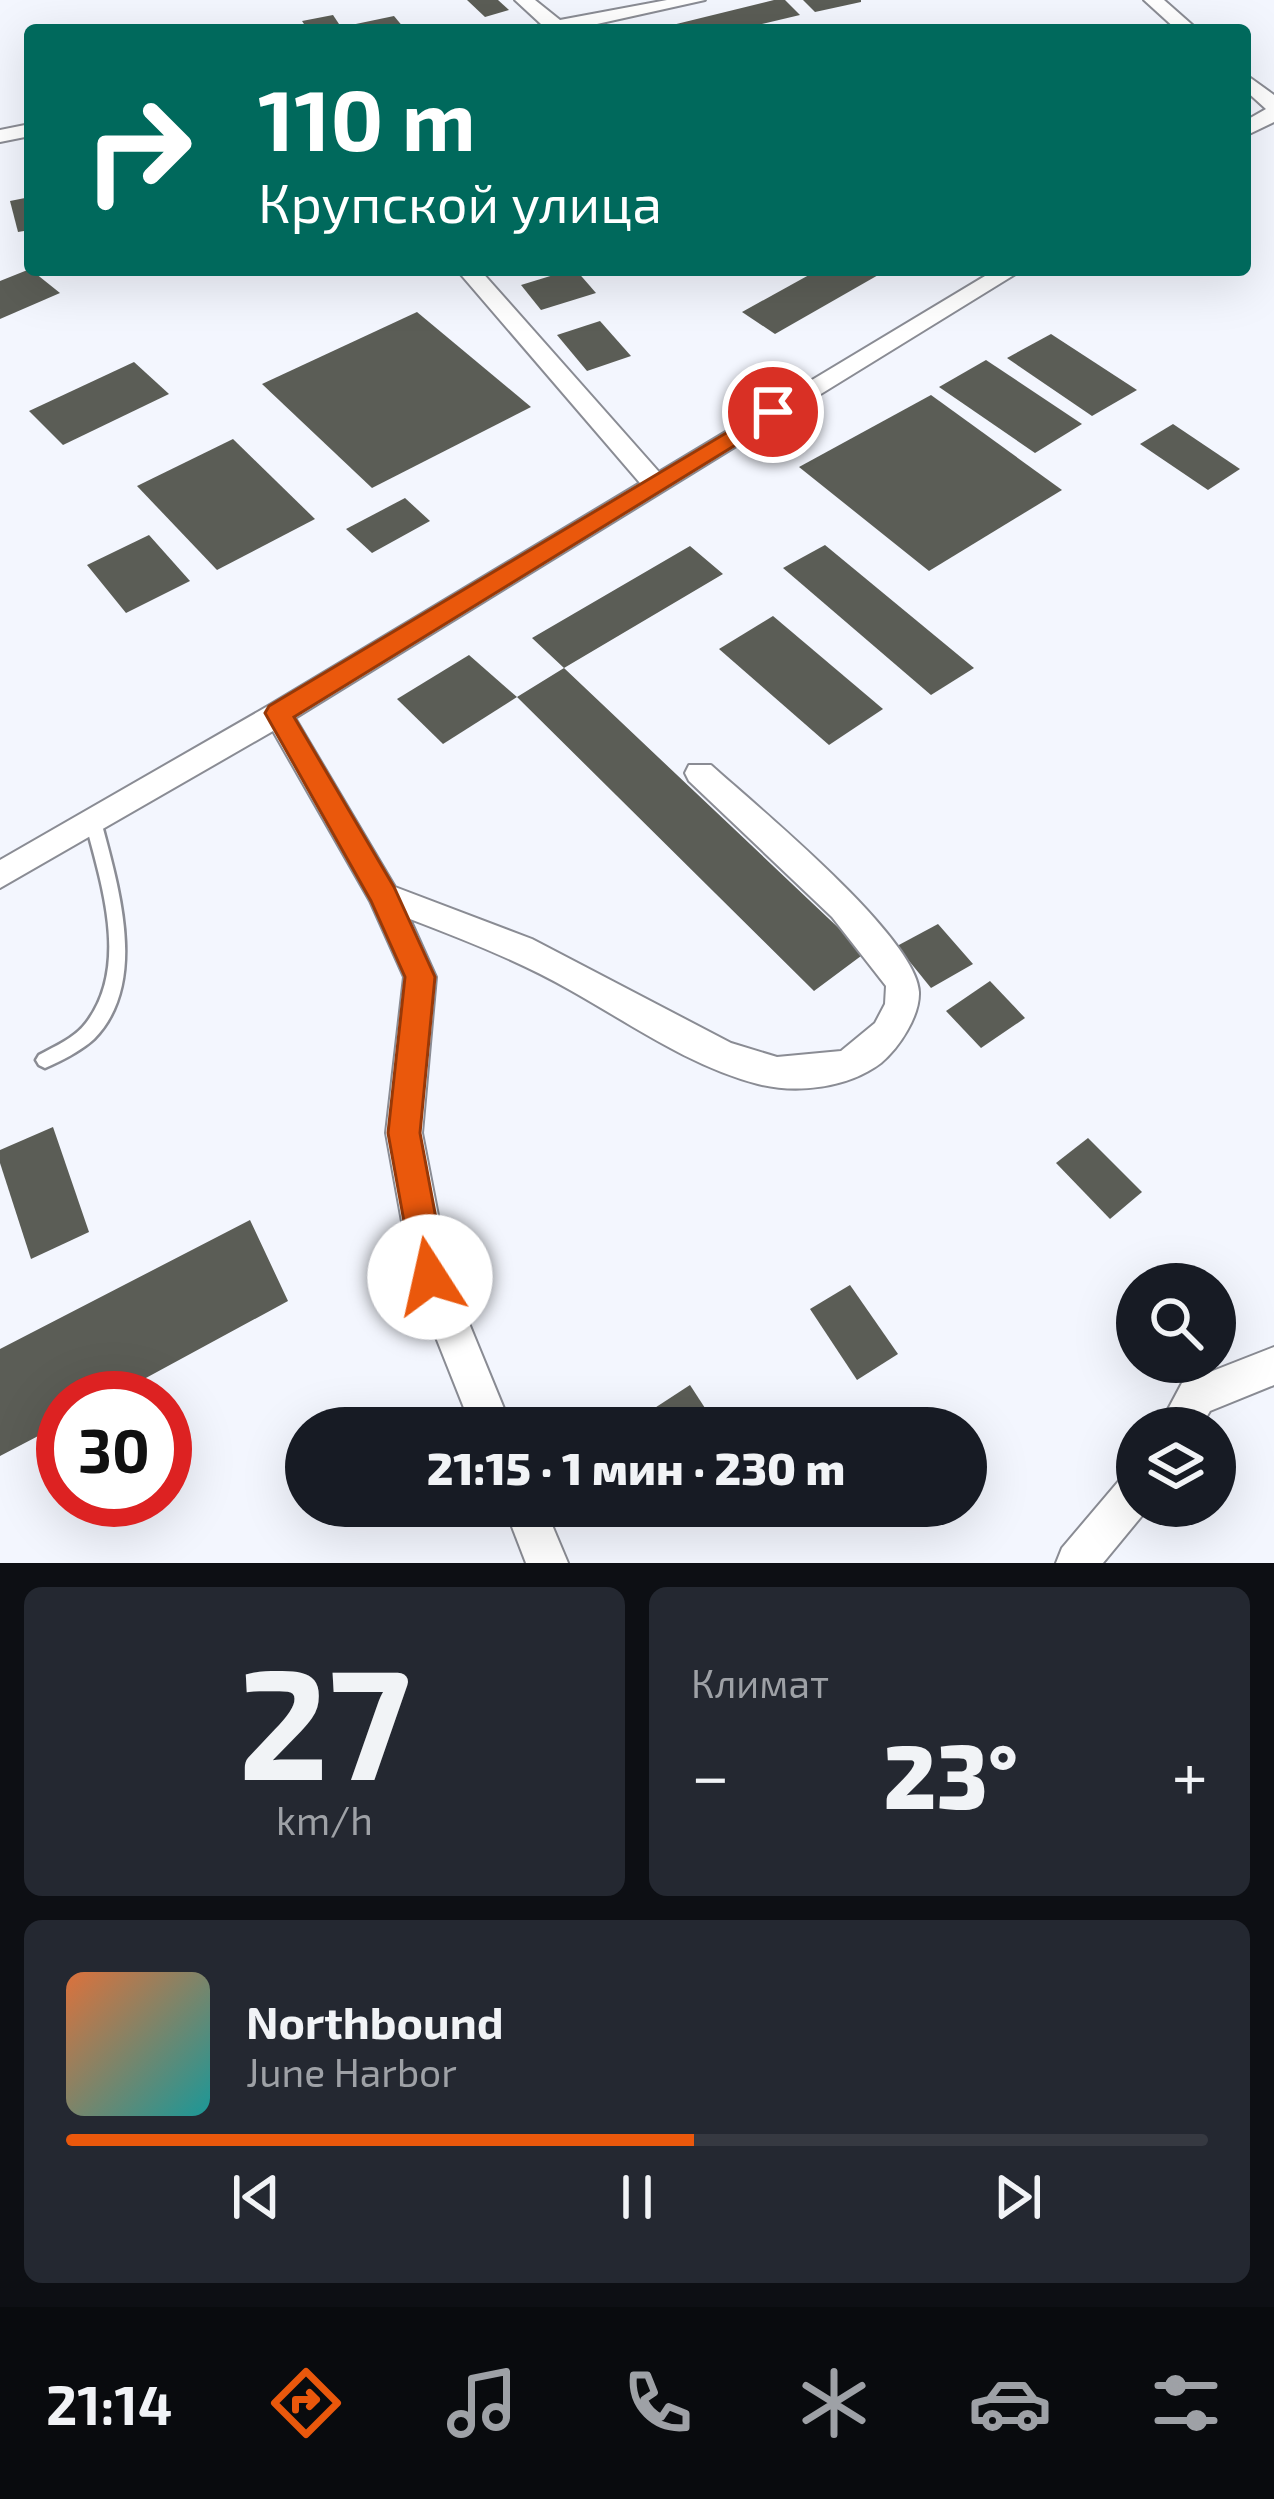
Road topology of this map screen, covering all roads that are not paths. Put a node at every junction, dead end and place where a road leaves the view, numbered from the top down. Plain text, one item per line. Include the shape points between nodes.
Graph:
1 (524, 0) edge
2 (696, 0) edge
3 (1153, 0) edge
4 (544, 24) edge
5 (574, 24) edge
6 (1181, 24) edge
7 (1251, 86) edge
8 (1274, 109) edge
9 (473, 276) edge
10 (1001, 276) edge
11 (654, 483) junction
12 (278, 713) junction
13 (700, 773) dead end
14 (93, 821) junction
15 (0, 875) edge
16 (384, 896) junction
17 (45, 1060) dead end
18 (1274, 1366) edge
19 (483, 1407) edge
20 (1190, 1407) edge
21 (1116, 1516) edge
22 (532, 1527) edge
23 (547, 1563) edge
24 (1077, 1563) edge

1 - 4 street
2 - 5 street
3 - 6 street
7 - 8 street
9 - 11 street
10 - 11 street
11 - 12 street
12 - 14 street
12 - 16 street
13 - 16 street via 855,920 897,973 902,1003 865,1055 825,1070 753,1068 522,950
14 - 15 street
14 - 17 lane via 112,896 119,974 91,1031
16 - 19 street via 420,977 404,1133 430,1277
18 - 20 street via 1196,1396
21 - 24 street
22 - 23 street

